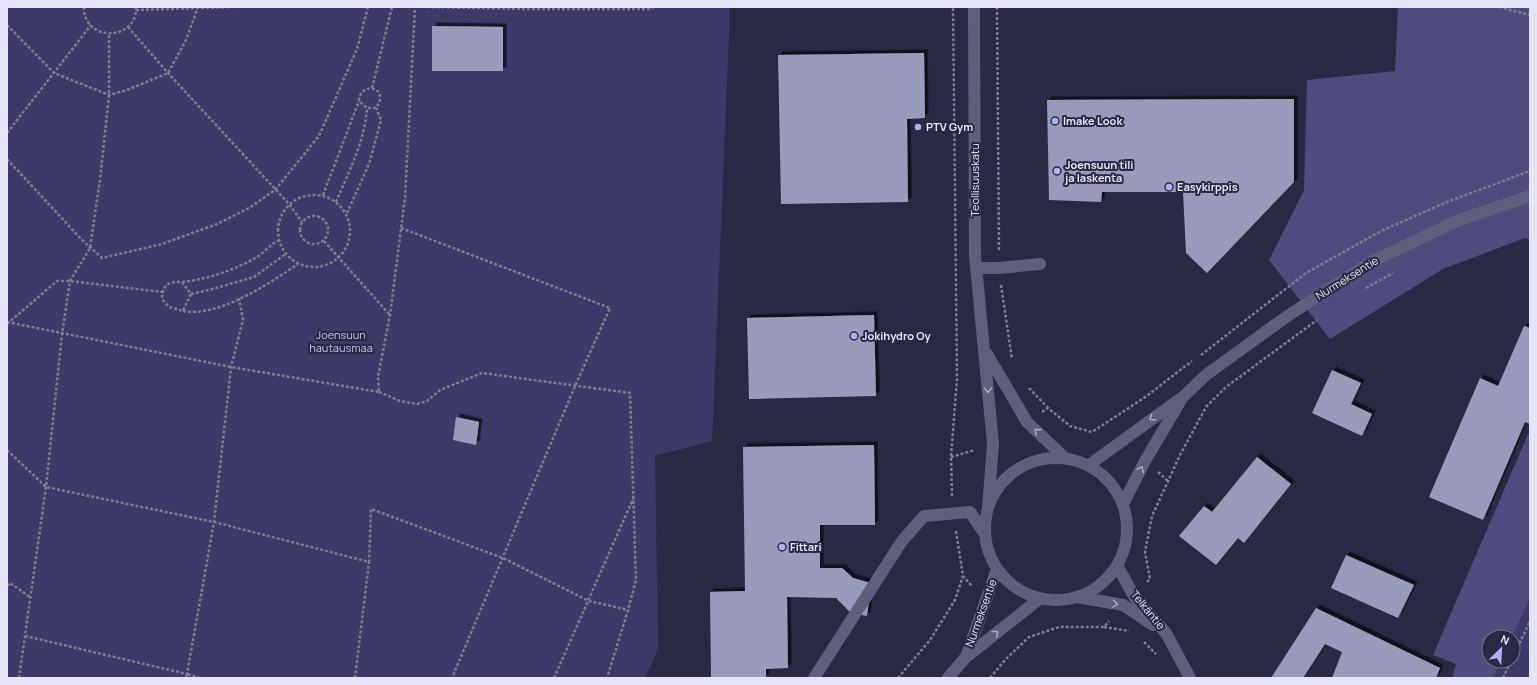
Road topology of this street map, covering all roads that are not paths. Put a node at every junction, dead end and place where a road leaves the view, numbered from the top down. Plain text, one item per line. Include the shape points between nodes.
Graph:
1 (974, 7) edge
2 (1530, 196) edge
3 (1040, 264) dead end
4 (976, 268) junction
5 (985, 352) junction
6 (1184, 396) junction
7 (1065, 458) junction
8 (1089, 465) junction
9 (1123, 504) junction
10 (988, 508) junction
11 (985, 534) junction
12 (1118, 567) junction
13 (997, 569) junction
14 (1077, 597) junction
15 (1038, 600) junction
16 (1166, 633) junction
17 (965, 658) junction
18 (814, 678) edge
19 (948, 678) edge
20 (1190, 678) edge

1 - 4 street, Teollisuuskatu
2 - 6 street, Nurmeksentie via 1459,220 1369,263 1286,317 1206,375
3 - 4 street
4 - 5 street, Teollisuuskatu
7 -> 5 street, Teollisuuskatu via 1027,422
5 -> 10 street, Teollisuuskatu via 993,444
6 -> 8 street, Nurmeksentie
9 -> 6 street, Nurmeksentie
7 - 8 street
7 - 10 street via 1040,459 1007,476 992,496
8 - 9 street via 1111,482
9 - 12 street via 1127,538
10 - 11 street
11 - 13 street
11 - 18 street via 970,512 924,516 902,541
12 - 14 street via 1099,586
12 - 16 street, Telkäntie via 1135,598
13 - 15 street via 1007,580
13 - 17 street, Nurmeksentie
14 - 15 street
14 -> 16 street, Telkäntie via 1123,605
17 -> 15 street, Nurmeksentie
16 - 20 street, Telkäntie
17 - 19 street, Nurmeksentie

